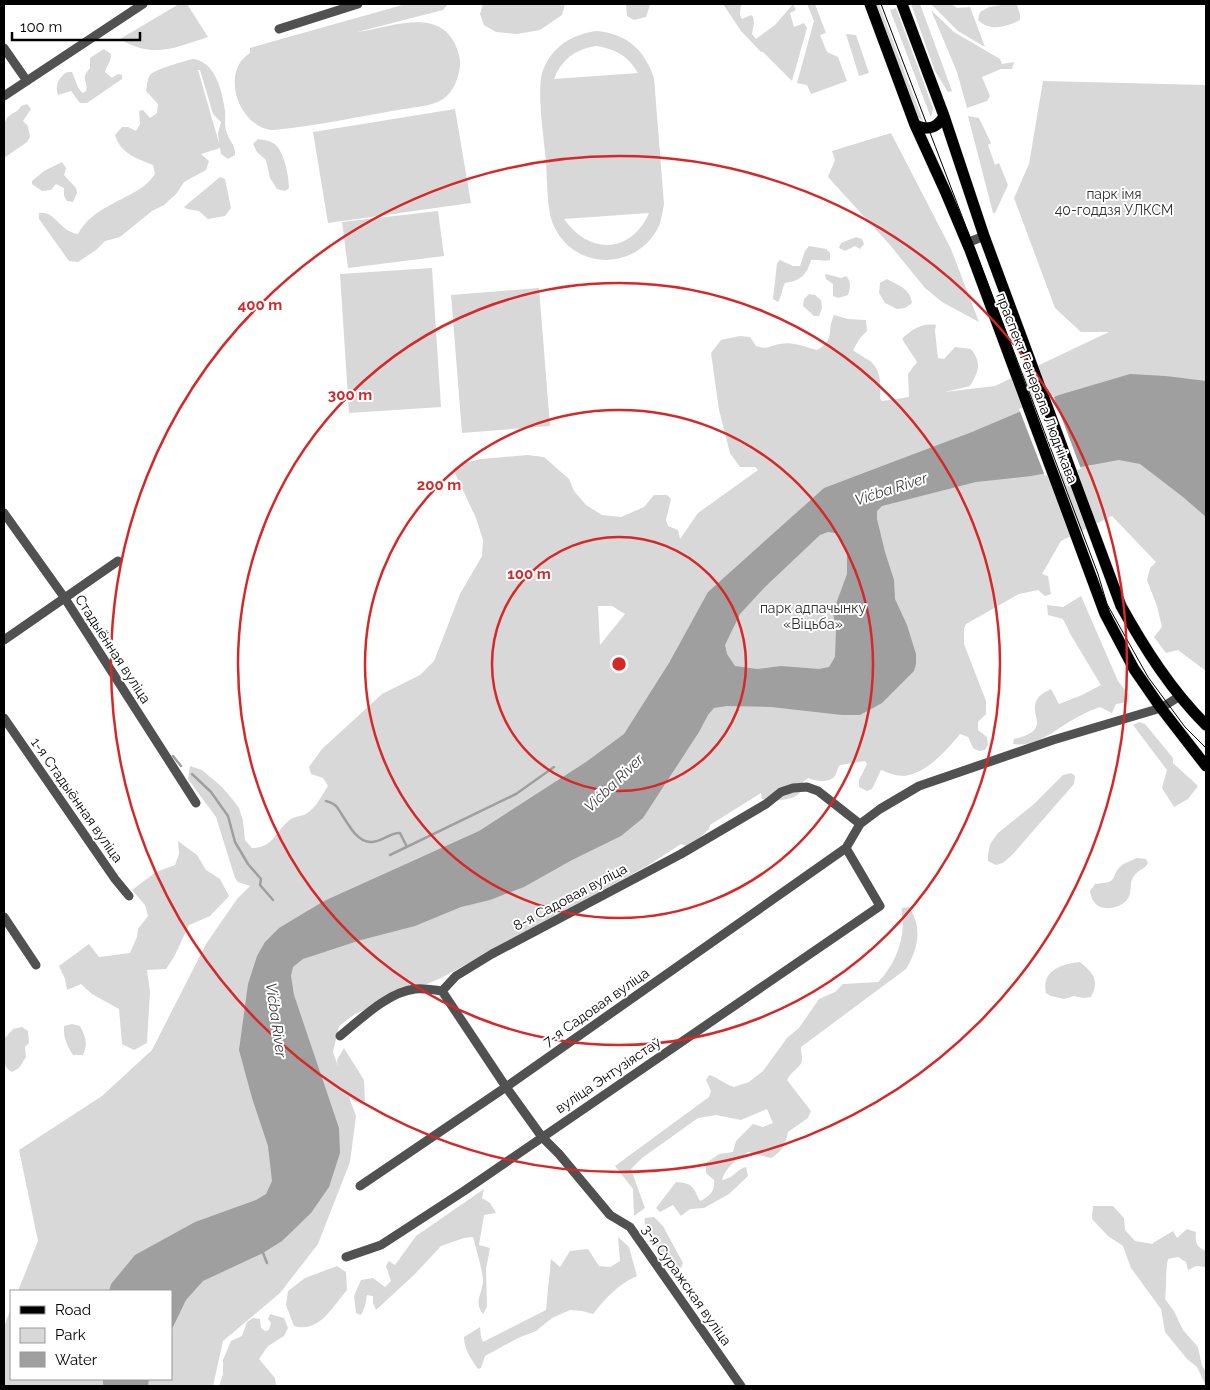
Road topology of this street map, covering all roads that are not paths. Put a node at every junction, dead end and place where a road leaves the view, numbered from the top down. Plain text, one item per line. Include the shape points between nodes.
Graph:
1 (143, 4) edge
2 (358, 4) edge
3 (870, 4) edge
4 (902, 4) edge
5 (279, 29) dead end
6 (4, 48) edge
7 (27, 81) junction
8 (6, 93) edge
9 (944, 116) junction
10 (915, 125) junction
11 (984, 236) junction
12 (967, 243) junction
13 (4, 513) edge
14 (118, 561) dead end
15 (64, 597) junction
16 (4, 640) edge
17 (1180, 696) junction
18 (1161, 708) junction
19 (4, 718) edge
20 (1206, 725) edge
21 (1206, 766) edge
22 (196, 803) dead end
23 (860, 824) junction
24 (846, 848) junction
25 (129, 896) dead end
26 (4, 917) edge
27 (36, 965) dead end
28 (442, 991) junction
29 (340, 1036) dead end
30 (506, 1087) junction
31 (542, 1137) junction
32 (360, 1186) dead end
33 (346, 1257) dead end
34 (741, 1386) edge

1 - 7 street
2 - 5 street
3 - 10 main road, праспект Генерала Люднікава
4 - 9 main road, праспект Генерала Люднікава
6 - 7 street
7 - 8 street
9 - 10 main road via 932,128
9 - 11 main road, праспект Генерала Люднікава
10 - 12 main road, праспект Генерала Люднікава
11 - 12 street
11 - 17 main road, праспект Генерала Люднікава via 1121,606 1143,645
12 - 18 main road, праспект Генерала Люднікава via 1105,614 1134,669
13 - 15 street, Стадыённая вуліца
14 - 15 street
15 - 16 street
15 - 22 street, Стадыённая вуліца
17 - 18 street
17 - 20 main road, праспект Генерала Люднікава
18 - 21 main road, праспект Генерала Люднікава
18 - 23 street via 1053,740 919,786
19 - 25 street, 1-я Стадыённая вуліца
23 - 24 street
23 - 28 street, 8-я Садовая вуліца via 818,791 807,787 781,792 681,854 492,954 456,976
24 - 30 street, 7-я Садовая вуліца
24 - 31 street, вуліца Энтузіястаў via 880,906
26 - 27 street
28 - 29 street via 416,989 400,993
28 - 30 street, 3-я Суражская вуліца
30 - 31 street, 3-я Суражская вуліца
30 - 32 street, 7-я Садовая вуліца
31 - 33 street, вуліца Энтузіястаў via 380,1245
31 - 34 street, 3-я Суражская вуліца via 610,1215 630,1227

